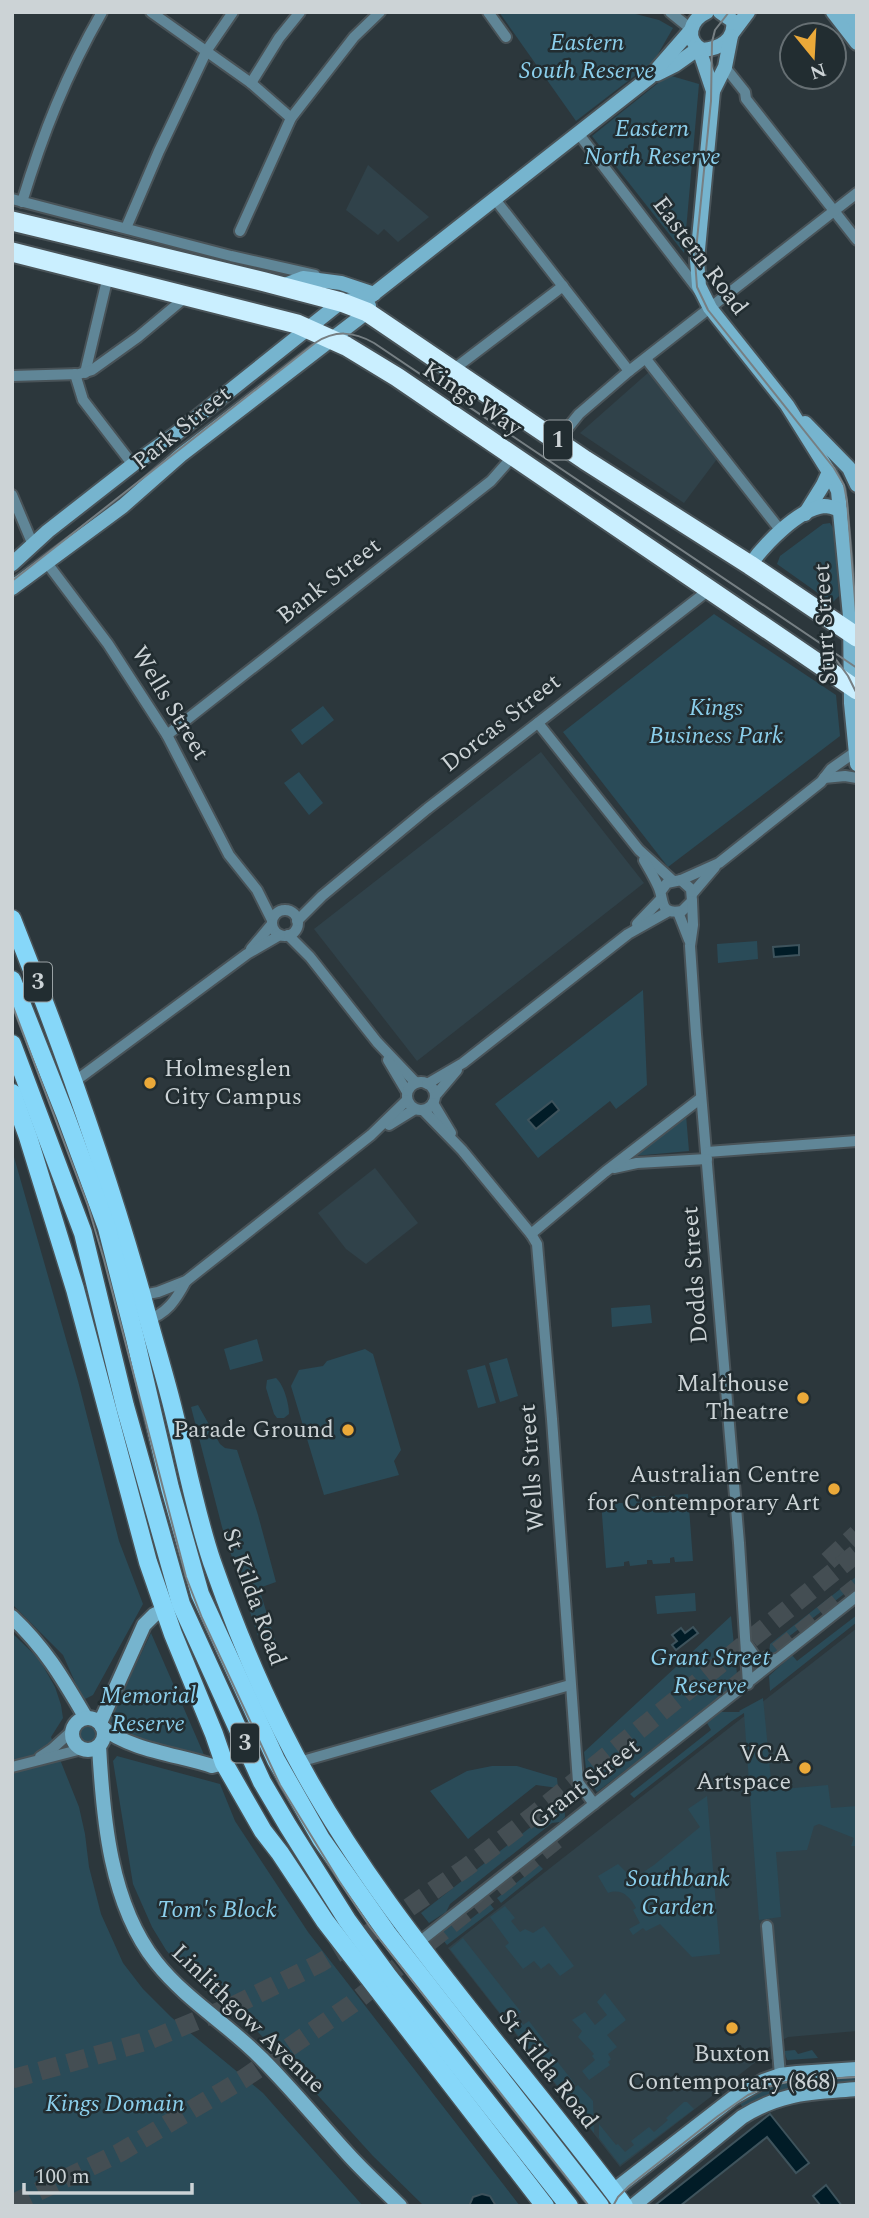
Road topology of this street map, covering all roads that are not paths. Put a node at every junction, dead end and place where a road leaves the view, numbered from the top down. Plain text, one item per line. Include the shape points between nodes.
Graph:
1 (102, 12) edge
2 (151, 12) edge
3 (233, 12) edge
4 (300, 12) edge
5 (380, 12) edge
6 (488, 12) edge
7 (670, 12) edge
8 (698, 12) edge
9 (720, 12) edge
10 (748, 12) edge
11 (833, 12) edge
12 (848, 12) edge
13 (706, 13) edge
14 (857, 24) edge
15 (691, 29) junction
16 (732, 34) junction
17 (506, 37) dead end
18 (857, 43) edge
19 (699, 49) junction
20 (207, 50) junction
21 (725, 67) junction
22 (650, 78) junction
23 (251, 83) junction
24 (713, 91) junction
25 (291, 118) junction
26 (578, 133) junction
27 (857, 193) edge
28 (494, 198) junction
29 (17, 201) edge
30 (833, 210) junction
31 (12, 221) edge
32 (126, 228) junction
33 (240, 231) dead end
34 (857, 240) edge
35 (150, 245) junction
36 (12, 252) edge
37 (108, 276) junction
38 (320, 280) junction
39 (282, 286) junction
40 (564, 286) junction
41 (187, 296) junction
42 (371, 301) junction
43 (341, 302) junction
44 (707, 302) junction
45 (308, 328) junction
46 (332, 339) junction
47 (646, 359) junction
48 (454, 369) junction
49 (629, 372) junction
50 (80, 374) junction
51 (12, 376) edge
52 (787, 405) junction
53 (558, 440) junction
54 (513, 456) junction
55 (133, 465) junction
56 (855, 476) edge
57 (832, 478) junction
58 (12, 495) edge
59 (841, 510) junction
60 (805, 514) junction
61 (781, 531) junction
62 (33, 545) junction
63 (47, 563) junction
64 (12, 564) edge
65 (750, 565) junction
66 (12, 589) edge
67 (710, 589) junction
68 (854, 635) edge
69 (854, 687) edge
70 (538, 723) junction
71 (167, 735) junction
72 (856, 758) edge
73 (824, 778) junction
74 (857, 778) edge
75 (639, 850) junction
76 (719, 863) junction
77 (676, 880) junction
78 (257, 891) junction
79 (660, 895) junction
80 (692, 897) junction
81 (673, 911) junction
82 (292, 918) junction
83 (12, 919) edge
84 (272, 922) junction
85 (628, 934) junction
86 (284, 935) junction
87 (690, 946) junction
88 (247, 954) junction
89 (310, 957) junction
90 (12, 979) edge
91 (377, 1042) junction
92 (12, 1044) edge
93 (463, 1063) junction
94 (74, 1082) junction
95 (422, 1084) junction
96 (12, 1093) edge
97 (58, 1094) junction
98 (701, 1098) junction
99 (434, 1099) junction
100 (413, 1103) junction
101 (27, 1108) junction
102 (857, 1141) edge
103 (462, 1150) junction
104 (707, 1156) junction
105 (605, 1172) junction
106 (531, 1234) junction
107 (186, 1281) junction
108 (133, 1297) junction
109 (140, 1323) junction
110 (200, 1594) junction
111 (857, 1596) edge
112 (173, 1607) junction
113 (12, 1618) edge
114 (745, 1636) junction
115 (778, 1658) junction
116 (62, 1676) junction
117 (748, 1684) junction
118 (570, 1685) junction
119 (94, 1722) junction
120 (73, 1729) junction
121 (214, 1734) junction
122 (139, 1745) junction
123 (92, 1747) junction
124 (299, 1762) junction
125 (224, 1763) junction
126 (17, 1766) edge
127 (282, 1771) junction
128 (262, 1782) junction
129 (594, 1804) junction
130 (767, 1926) dead end
131 (418, 1943) junction
132 (459, 1994) junction
133 (448, 2010) junction
134 (857, 2069) edge
135 (780, 2075) junction
136 (857, 2089) edge
137 (612, 2191) junction
138 (399, 2205) edge
139 (600, 2205) edge
140 (545, 2206) edge
141 (569, 2206) edge
142 (624, 2206) edge
143 (633, 2206) edge

1 - 29 street via 54,107
2 - 20 street
3 - 20 street
4 - 23 street
5 - 25 street via 354,37
6 - 17 street
7 - 15 street
8 - 13 street
9 - 16 street via 732,20
10 - 16 street
11 - 18 street
12 - 14 street
13 - 15 street, Park Street
15 - 19 street
15 - 22 street, Park Street
16 - 19 street, Park Street via 718,47
16 - 21 street
19 - 22 street, Park Street
19 - 24 street
20 - 23 street
20 - 32 street
21 - 24 street
21 - 30 street
22 - 26 street, Park Street
23 - 25 street
24 - 44 street via 697,271
25 - 33 street
26 - 28 street, Park Street
26 - 44 street, Eastern Road
27 - 30 street
28 - 40 street
28 - 42 street, Park Street
29 - 32 street, Kings Way
30 - 34 street
30 - 44 street
31 - 35 highway, Kings Way / 1
32 - 35 street, Kings Way
35 - 38 street, Kings Way via 316,275
35 - 39 highway, Kings Way / 1
36 - 37 highway, Kings Way / 1
37 - 41 highway, Kings Way / 1
37 - 50 street
38 - 39 street via 303,278
38 - 42 street via 347,285
39 - 43 highway, Kings Way / 1
40 - 48 street
40 - 49 street
41 - 45 highway, Kings Way / 1
41 - 50 street via 138,337
42 - 43 highway, Kings Way / 1
42 - 46 street, Park Street
42 - 48 highway, Kings Way / 1
43 - 45 street, Park Street
44 - 47 street
44 - 52 street, Eastern Road
45 - 46 highway, Kings Way / 1
45 - 55 street, Park Street
46 - 54 highway, Kings Way / 1
46 - 63 street, Park Street
47 - 49 street
47 - 61 street
48 - 53 highway, Kings Way / 1
49 - 53 street via 579,414
50 - 51 street
50 - 55 street via 83,400
52 - 56 street, Eastern Road
52 - 57 street, Eastern Road
53 - 65 highway, Kings Way / 1
54 - 67 highway, Kings Way / 1
54 - 71 street, Bank Street via 491,481
55 - 62 street, Park Street
56 - 57 street
57 - 59 street, Sturt Street
57 - 60 street
58 - 62 street
59 - 60 street via 825,506
59 - 68 street, Sturt Street
60 - 61 street
61 - 65 street
62 - 63 street, Wells Street
62 - 64 street, Park Street
63 - 66 street, Park Street
63 - 71 street, Wells Street via 108,644
65 - 68 highway, Kings Way / 1
67 - 69 highway, Kings Way / 1
67 - 70 street, Dorcas Street
68 - 69 street, Sturt Street
69 - 72 street, Sturt Street
70 - 75 street
70 - 82 street, Dorcas Street
71 - 78 street, Wells Street via 229,855
72 - 73 street via 831,769
73 - 74 street
73 - 76 street
75 - 77 street
75 - 79 street
76 - 77 street
76 - 80 street
77 - 79 street via 667,883
77 - 80 street via 689,886
78 - 82 street, Wells Street
78 - 84 street, Wells Street
79 - 81 street
79 - 85 street
80 - 81 street via 686,909
80 - 87 street, Dodds Street
81 - 85 street
81 - 87 street, Dodds Street
82 - 84 street via 276,913
82 - 86 street
82 - 89 street, Wells Street
83 - 94 main road, St Kilda Road / 3
84 - 86 street, Wells Street via 274,931
84 - 88 street
85 - 93 street
86 - 88 street
86 - 89 street, Wells Street
87 - 98 street, Dodds Street
88 - 94 street
89 - 91 street, Wells Street
90 - 97 main road, St Kilda Road
91 - 95 street, Wells Street
91 - 100 street, Wells Street
92 - 101 main road
93 - 95 street
93 - 99 street
94 - 97 main road
94 - 108 main road, St Kilda Road / 3
95 - 99 street, Wells Street via 432,1089
95 - 100 street
96 - 101 main road
97 - 101 main road
97 - 108 main road, St Kilda Road
98 - 104 street, Dodds Street
98 - 105 street
99 - 100 street
99 - 103 street, Wells Street
100 - 103 street, Wells Street
100 - 107 street
101 - 112 main road via 136,1524
102 - 104 street
103 - 106 street, Wells Street
104 - 105 street via 637,1163
104 - 114 street, Dodds Street
105 - 106 street
106 - 118 street, Wells Street via 538,1250
107 - 108 street
107 - 109 street via 174,1303 159,1317
108 - 109 main road, St Kilda Road
109 - 110 main road, St Kilda Road via 170,1488
109 - 124 main road, St Kilda Road / 3 via 212,1561 247,1654
110 - 112 main road
110 - 127 main road, St Kilda Road
111 - 115 street, Grant Street
112 - 119 street via 144,1625
112 - 121 main road
112 - 128 main road, 3
113 - 116 street
114 - 115 street via 756,1658
114 - 117 street, Dodds Street
115 - 117 street, Grant Street
116 - 119 street
116 - 120 street
117 - 129 street, Grant Street
118 - 124 street
118 - 129 street, Wells Street via 578,1782
119 - 120 street via 79,1721
119 - 122 street
119 - 123 street via 104,1735
120 - 123 street via 75,1743
120 - 126 street via 52,1749
121 - 125 main road
121 - 128 main road
122 - 123 street via 122,1742
122 - 125 street via 212,1766
123 - 126 street
123 - 138 street, Linlithgow Avenue via 119,1894 157,1964 261,2058
124 - 127 main road
124 - 131 main road, St Kilda Road / 3 via 338,1830
125 - 140 main road via 263,1831 331,1930
127 - 133 main road, St Kilda Road via 362,1900
128 - 141 main road, 3 via 347,1920
129 - 131 street, Grant Street
130 - 135 street
131 - 132 main road, St Kilda Road / 3
132 - 133 main road
132 - 137 main road, St Kilda Road / 3
133 - 139 main road, St Kilda Road
134 - 135 street
135 - 137 street via 733,2098
136 - 143 street via 784,2096 762,2105
137 - 139 main road
137 - 142 main road, St Kilda Road

